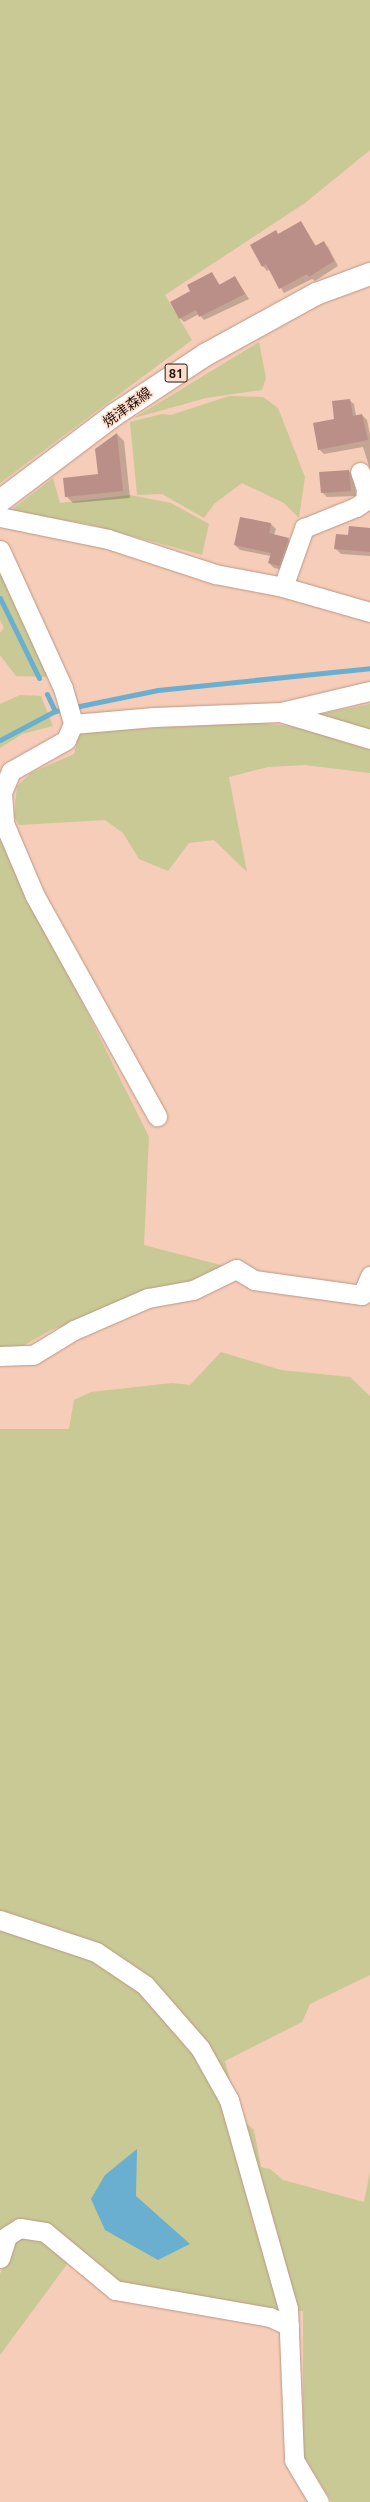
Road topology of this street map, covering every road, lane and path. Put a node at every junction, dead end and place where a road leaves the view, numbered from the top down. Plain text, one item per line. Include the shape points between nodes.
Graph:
1 (370, 274) edge
2 (360, 472) dead end
3 (0, 501) edge
4 (0, 517) edge
5 (0, 550) edge
6 (283, 587) junction
7 (370, 612) edge
8 (370, 691) edge
9 (281, 712) junction
10 (72, 720) junction
11 (370, 739) edge
12 (157, 1116) dead end
13 (370, 1276) edge
14 (0, 1356) edge
15 (0, 1920) edge
16 (0, 2258) edge
17 (289, 2326) junction
18 (319, 2502) edge

1 - 3 main road, 焼津森線 / 81 via 316,294 205,355 114,415
2 - 6 street via 366,489 365,501 356,508 304,528
4 - 6 street via 108,538 215,574
5 - 10 street via 63,688
6 - 7 street
8 - 9 street
9 - 10 street
9 - 11 street
10 - 12 street via 66,740 11,771 2,792 4,823 35,896
13 - 14 street via 362,1296 254,1280 236,1269 193,1290 148,1298 74,1330 33,1355
15 - 17 street via 96,1952 145,1985 200,2048 229,2100 288,2308
16 - 17 street via 7,2236 20,2228 45,2232 115,2290 270,2317
17 - 18 street via 294,2460

